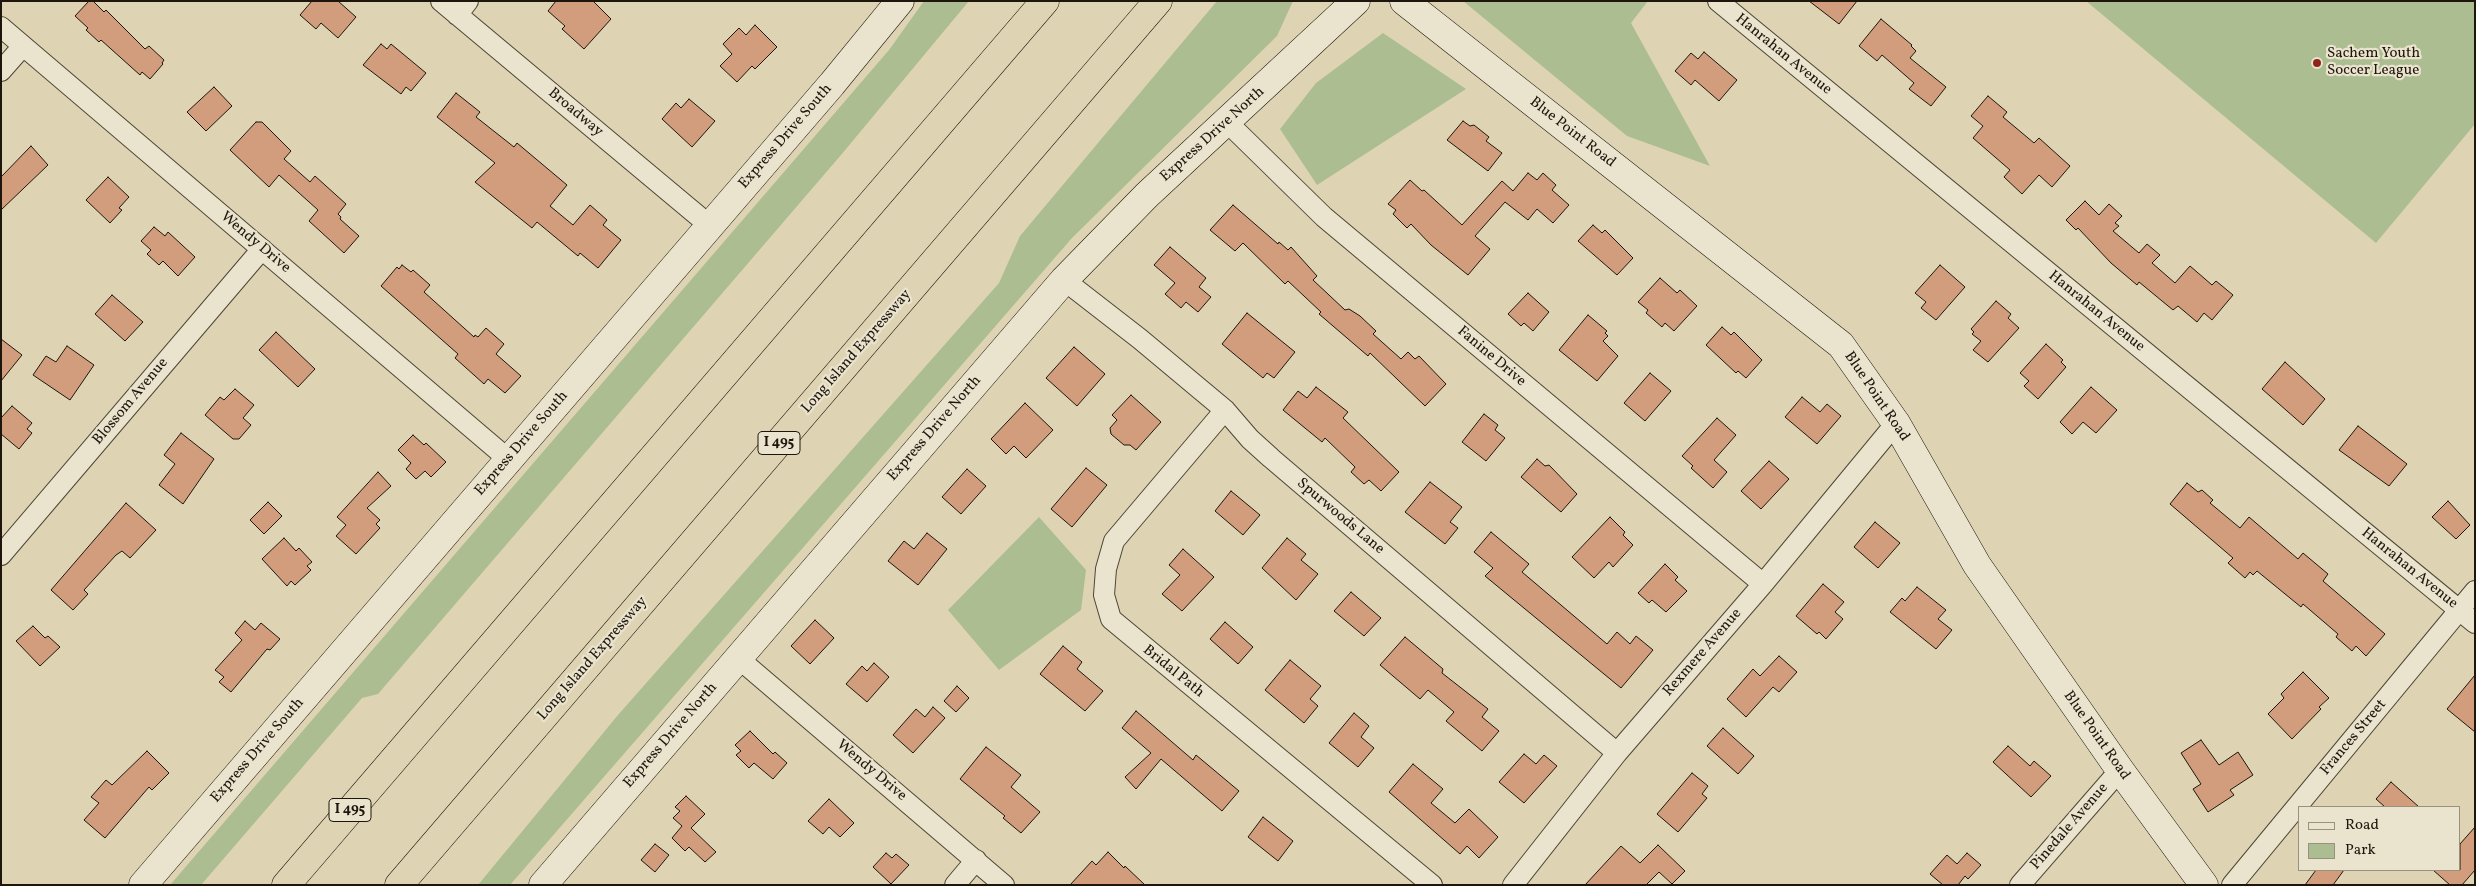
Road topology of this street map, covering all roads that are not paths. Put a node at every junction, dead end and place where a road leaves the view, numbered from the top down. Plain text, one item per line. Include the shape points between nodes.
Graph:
1 (441, 1) edge
2 (900, 1) edge
3 (1045, 1) edge
4 (1158, 1) edge
5 (1356, 1) edge
6 (1404, 1) edge
7 (1718, 1) edge
8 (463, 8) edge
9 (1, 27) edge
10 (23, 46) junction
11 (1, 71) edge
12 (1227, 122) junction
13 (709, 226) junction
14 (262, 249) junction
15 (1064, 280) junction
16 (1225, 410) junction
17 (1896, 423) junction
18 (508, 460) junction
19 (1, 555) edge
20 (1763, 584) junction
21 (2475, 592) edge
22 (2459, 610) junction
23 (2475, 623) edge
24 (738, 658) junction
25 (1617, 753) junction
26 (2120, 770) junction
27 (976, 860) junction
28 (143, 885) edge
29 (286, 885) edge
30 (399, 885) edge
31 (543, 885) edge
32 (955, 885) edge
33 (1004, 885) edge
34 (1432, 885) edge
35 (1513, 885) edge
36 (2020, 885) edge
37 (2204, 885) edge
38 (2232, 885) edge

1 - 8 street, Broadway
2 - 13 main road, Express Drive South
3 - 29 highway, I 495
4 - 30 highway, Long Island Expressway / I 495
5 - 12 main road, Express Drive North
6 - 17 main road, Blue Point Road via 1841,345
7 - 22 street, Hanrahan Avenue
8 - 13 street, Broadway
9 - 10 street, Wendy Drive
10 - 11 street
10 - 14 street, Wendy Drive
12 - 15 main road, Express Drive North via 1116,225
12 - 20 street, Fanine Drive via 1324,217
13 - 18 main road, Express Drive South
14 - 18 street, Wendy Drive
14 - 19 street, Blossom Avenue
15 - 16 street, Spurwoods Lane
15 - 24 main road, Express Drive North
16 - 25 street, Spurwoods Lane via 1271,458
16 - 34 street, Bridal Path via 1114,541 1106,569 1104,595 1110,619
17 - 20 street, Rexmere Avenue
17 - 26 main road, Blue Point Road via 1977,564
18 - 28 main road, Express Drive South
20 - 25 street, Rexmere Avenue
21 - 22 street, Frances Street
22 - 23 street, Hanrahan Avenue
22 - 38 street, Frances Street
24 - 27 street, Wendy Drive
24 - 31 main road, Express Drive North
25 - 35 street, Rexmere Avenue
26 - 36 street, Pinedale Avenue
26 - 37 main road, Blue Point Road
27 - 32 street
27 - 33 street, Wendy Drive

